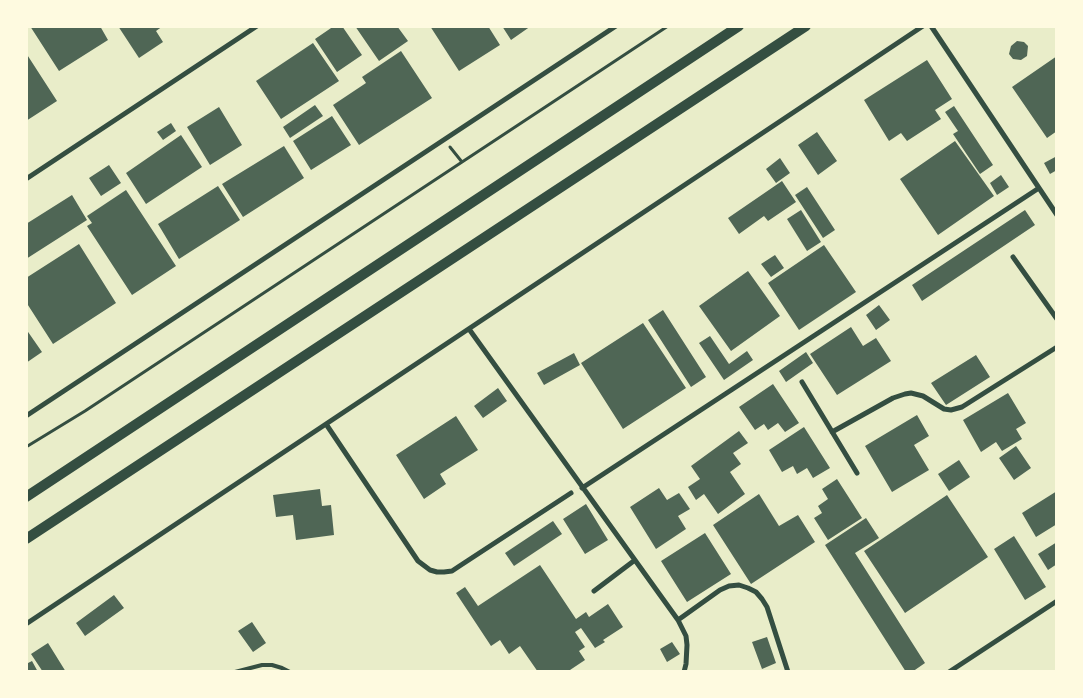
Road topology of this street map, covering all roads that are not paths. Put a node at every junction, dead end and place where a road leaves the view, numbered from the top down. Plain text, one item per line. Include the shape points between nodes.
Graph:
1 (257, 26) edge
2 (616, 26) edge
3 (739, 26) edge
4 (806, 26) edge
5 (923, 26) edge
6 (932, 26) edge
7 (26, 180) edge
8 (1039, 188) junction
9 (1057, 215) edge
10 (1013, 257) dead end
11 (1057, 319) edge
12 (469, 329) junction
13 (1057, 347) edge
14 (802, 382) dead end
15 (26, 416) edge
16 (326, 424) junction
17 (832, 432) junction
18 (857, 473) dead end
19 (582, 488) junction
20 (572, 493) dead end
21 (26, 497) edge
22 (26, 539) edge
23 (635, 560) junction
24 (594, 591) dead end
25 (1057, 601) edge
26 (678, 620) junction
27 (26, 624) edge
28 (235, 672) edge
29 (290, 672) edge
30 (684, 672) edge
31 (788, 672) edge
32 (949, 672) edge

1 - 7 street
2 - 15 street
3 - 21 main road
4 - 22 main road
5 - 12 street
6 - 8 street
8 - 9 street
8 - 19 street
10 - 11 street
12 - 16 street
12 - 19 street
13 - 17 street via 962,407 944,409 923,396 905,394
14 - 17 street
16 - 20 street via 418,560 437,572 452,571
16 - 27 street
17 - 18 street
19 - 23 street
23 - 24 street
23 - 26 street
25 - 32 street
26 - 30 street via 686,636
26 - 31 street via 720,590 729,586 748,588 756,592 767,607
28 - 29 lane via 272,665

